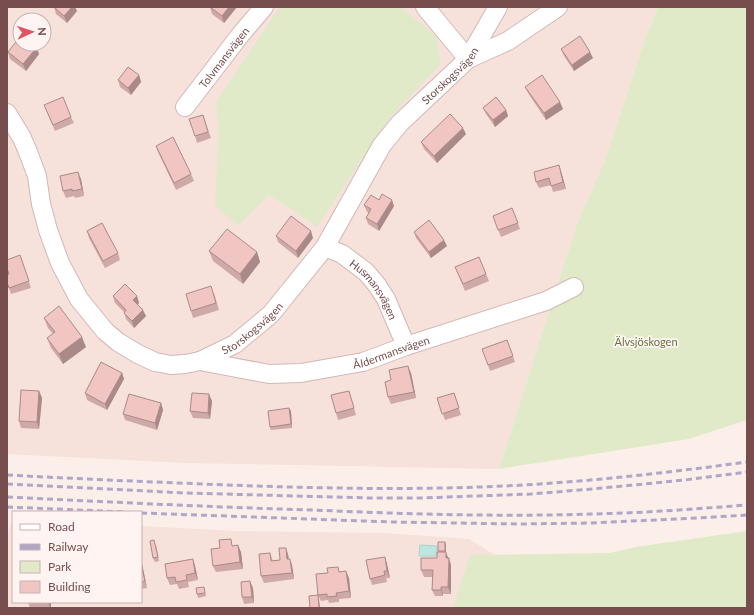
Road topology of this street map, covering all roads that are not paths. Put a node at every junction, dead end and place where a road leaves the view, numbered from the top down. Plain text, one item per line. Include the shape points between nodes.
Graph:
1 (264, 7) edge
2 (424, 7) edge
3 (498, 7) edge
4 (558, 7) edge
5 (468, 59) junction
6 (185, 108) dead end
7 (7, 113) edge
8 (325, 247) junction
9 (574, 287) dead end
10 (406, 346) junction
11 (200, 361) junction

1 - 6 street, Tolvmansvägen
2 - 5 street
3 - 5 street, Storskogsvägen
4 - 5 street via 508,41
5 - 8 street, Storskogsvägen via 400,123 382,145
7 - 11 street, Storskogsvägen via 28,152 48,230 60,263 88,310 118,342 155,362 171,365
8 - 10 street, Husmansvägen via 342,254 366,272 378,285
8 - 11 street, Storskogsvägen via 271,314 235,344
9 - 10 street, Åldermansvägen via 546,301
10 - 11 street, Åldermansvägen via 363,362 301,373 269,374

